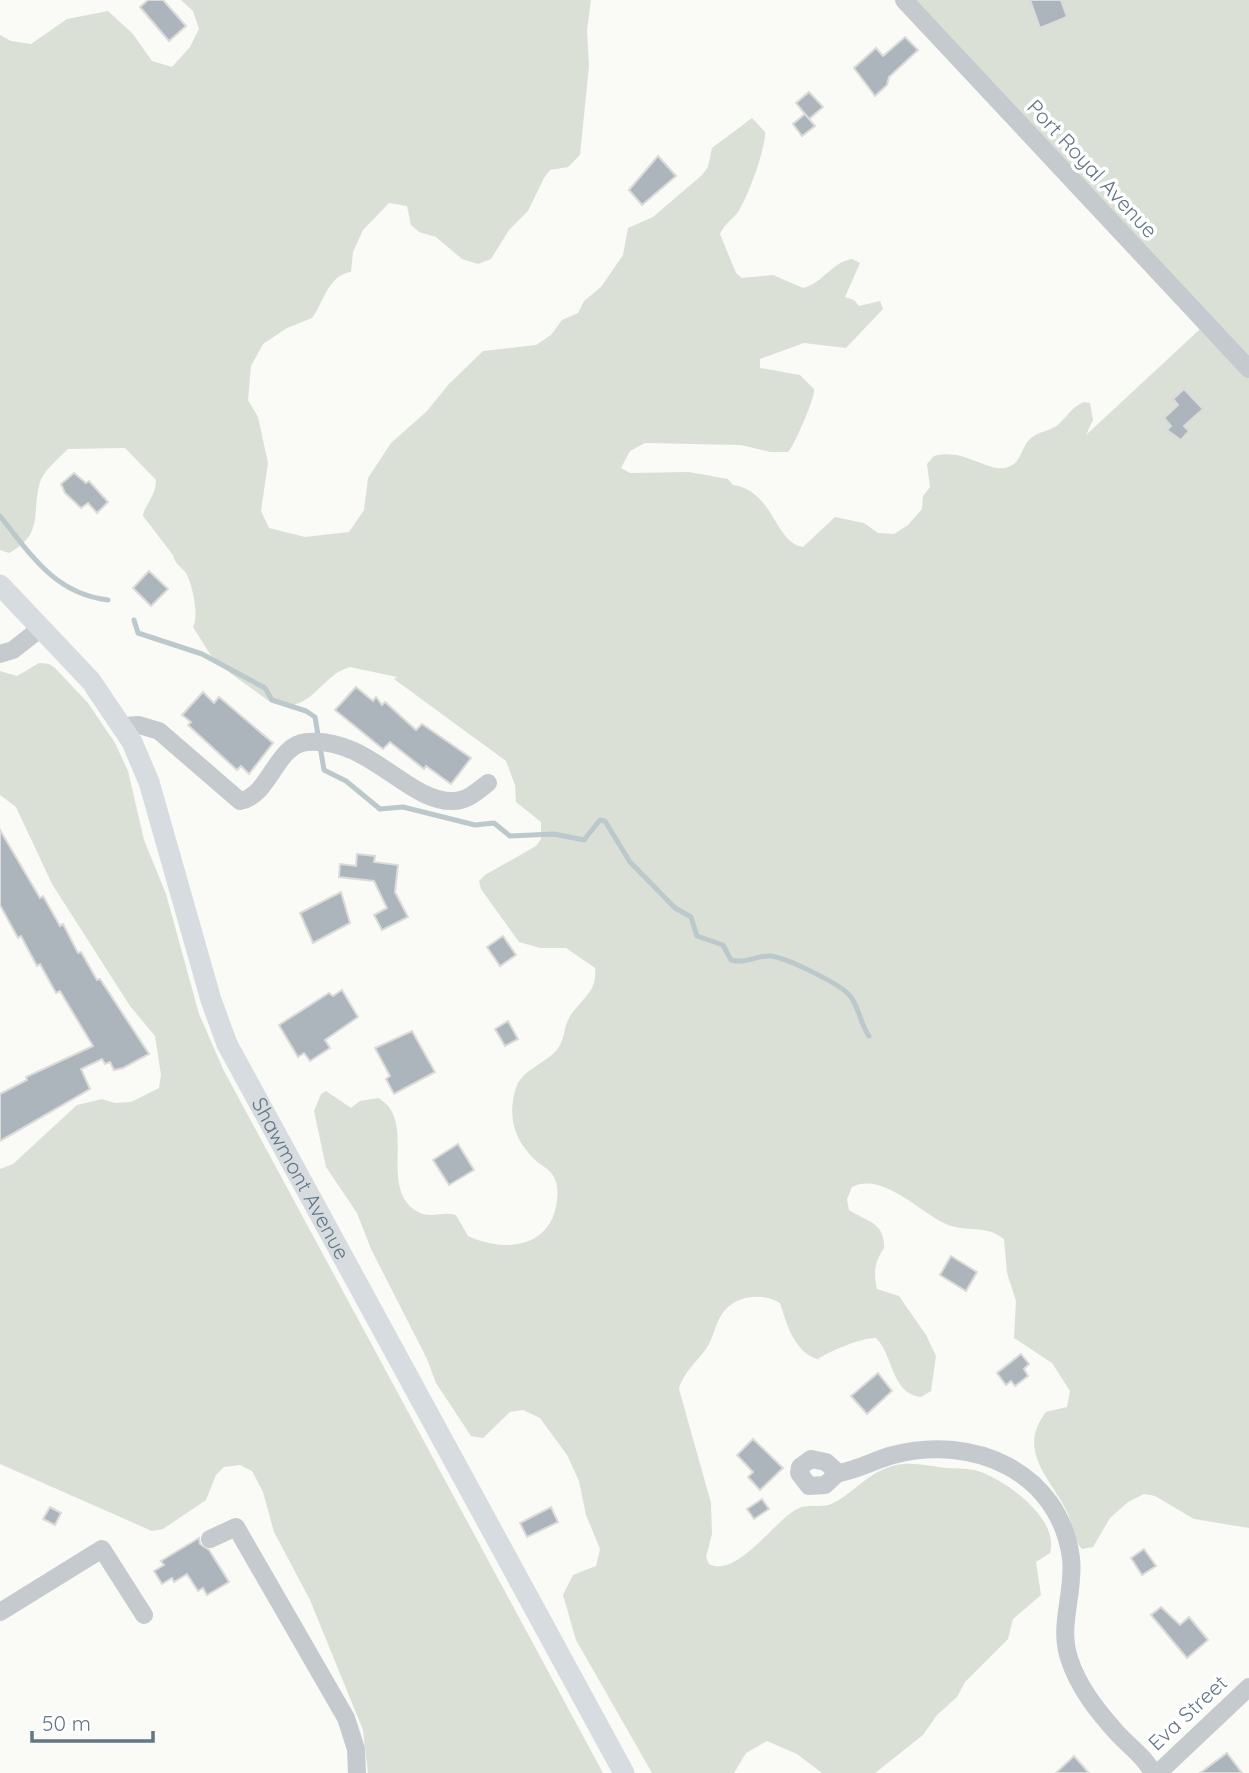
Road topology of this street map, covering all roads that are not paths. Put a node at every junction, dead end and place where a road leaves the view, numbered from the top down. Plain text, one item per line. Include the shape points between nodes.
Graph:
1 (904, 0) edge
2 (1249, 369) edge
3 (0, 585) edge
4 (41, 628) junction
5 (0, 654) edge
6 (124, 726) junction
7 (488, 783) dead end
8 (838, 1473) dead end
9 (210, 1539) dead end
10 (0, 1612) edge
11 (144, 1615) dead end
12 (1249, 1687) edge
13 (357, 1773) edge
14 (624, 1773) edge
15 (1155, 1773) edge

1 - 2 street, Port Royal Avenue
3 - 4 main road, Shawmont Avenue
4 - 5 street via 13,650
4 - 6 main road, Shawmont Avenue via 91,681
6 - 7 street via 159,731 240,801 251,797 291,749 304,742 343,744 437,798 464,799
6 - 14 main road, Shawmont Avenue via 149,782 227,1044
8 - 15 street via 894,1454 946,1451 988,1456 1022,1473 1056,1515 1069,1552 1064,1629 1072,1665 1105,1719
9 - 13 street via 236,1527 346,1718 356,1749
10 - 11 street via 102,1549
12 - 15 street, Eva Street

